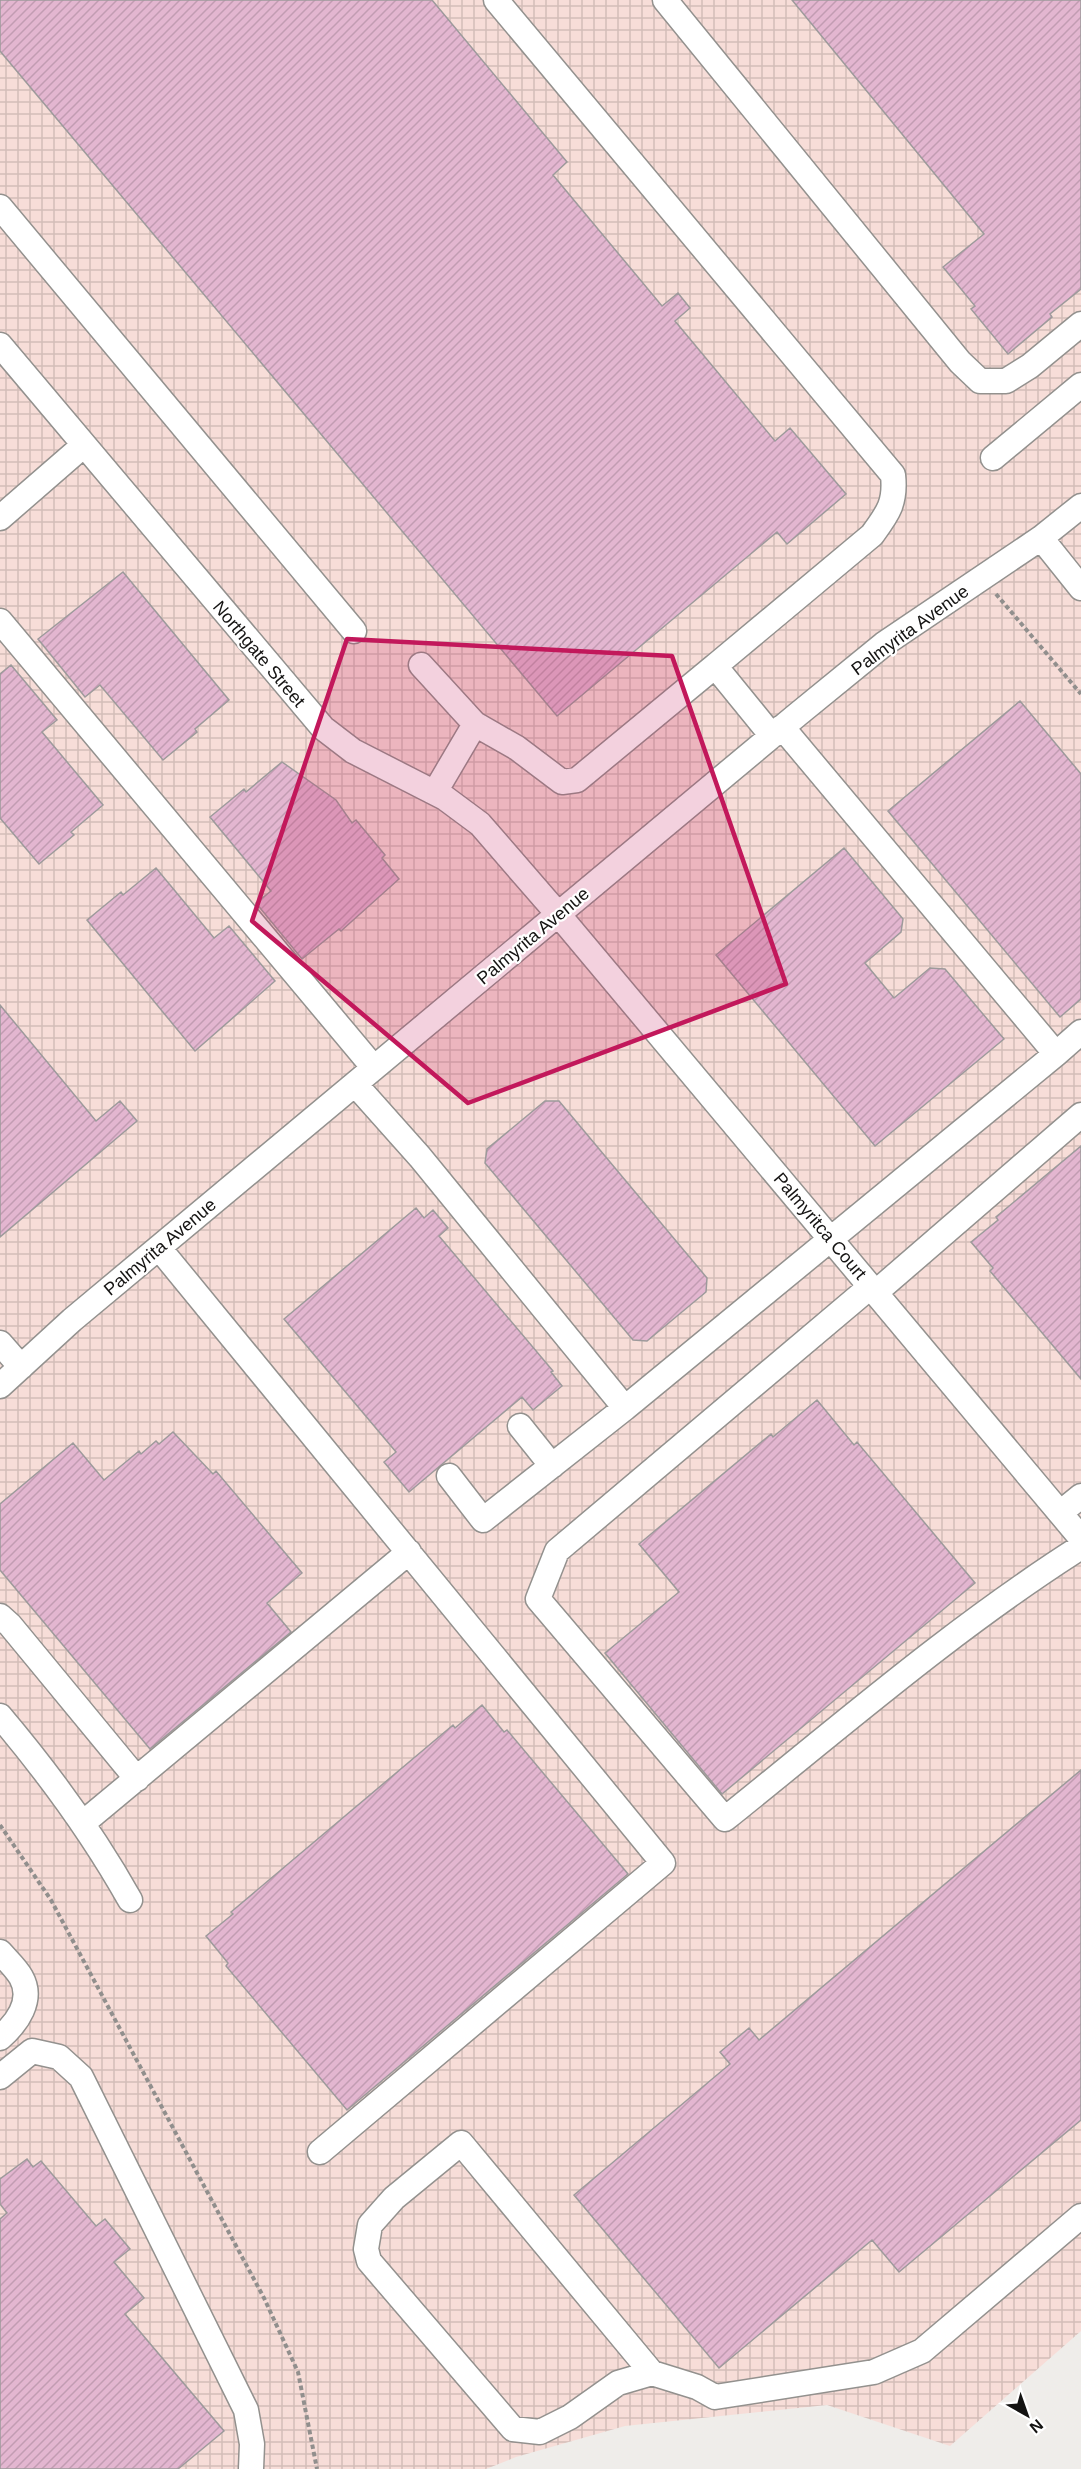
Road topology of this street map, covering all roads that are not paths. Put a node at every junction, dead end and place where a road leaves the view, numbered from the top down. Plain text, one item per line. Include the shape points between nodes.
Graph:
1 (496, 0) edge
2 (665, 0) edge
3 (0, 207) edge
4 (1081, 324) edge
5 (0, 345) edge
6 (1081, 385) edge
7 (84, 445) junction
8 (993, 458) dead end
9 (1081, 506) edge
10 (3, 509) edge
11 (1041, 538) junction
12 (1081, 588) edge
13 (0, 621) edge
14 (354, 631) dead end
15 (421, 665) dead end
16 (715, 666) junction
17 (475, 724) junction
18 (777, 731) junction
19 (435, 792) junction
20 (558, 914) junction
21 (1081, 1032) edge
22 (1056, 1054) junction
23 (374, 1068) junction
24 (355, 1084) junction
25 (1081, 1115) edge
26 (831, 1240) junction
27 (159, 1248) junction
28 (873, 1290) junction
29 (0, 1343) edge
30 (21, 1367) junction
31 (0, 1386) edge
32 (625, 1408) junction
33 (520, 1426) dead end
34 (552, 1466) junction
35 (449, 1476) dead end
36 (1081, 1496) edge
37 (1060, 1514) junction
38 (1081, 1538) edge
39 (1081, 1547) edge
40 (409, 1552) junction
41 (0, 1616) edge
42 (0, 1716) edge
43 (136, 1779) junction
44 (83, 1823) junction
45 (130, 1900) dead end
46 (0, 1952) edge
47 (0, 2038) edge
48 (0, 2077) edge
49 (320, 2152) dead end
50 (1081, 2216) edge
51 (652, 2373) junction
52 (251, 2469) edge

1 - 16 street via 893,475 895,492 891,508 872,535
2 - 4 street via 960,362 980,381 1006,381
3 - 14 street
5 - 7 street, Northgate Street
6 - 8 street
7 - 10 street
7 - 19 street, Northgate Street via 323,728 353,751
9 - 11 street, Palmyrita Avenue
11 - 12 street
11 - 18 street, Palmyrita Avenue via 884,644
13 - 23 street
15 - 17 street
16 - 17 street via 577,780 562,782 517,747
16 - 18 street
17 - 19 street
18 - 20 street, Palmyrita Avenue
18 - 22 street
19 - 20 street, Northgate Street via 480,824
20 - 23 street, Palmyrita Avenue
20 - 26 street, Palmyritca Court
21 - 22 street
22 - 26 street
23 - 24 street, Palmyrita Avenue
24 - 27 street, Palmyrita Avenue
24 - 32 street via 420,1157
25 - 28 street
26 - 28 street, Palmyritca Court
26 - 32 street
27 - 30 street, Palmyrita Avenue
27 - 40 street
28 - 37 street, Palmyritca Court
28 - 39 street via 557,1551 538,1599 725,1820 926,1657 1022,1584
29 - 30 street
30 - 31 street, Palmyrita Avenue
32 - 34 street
33 - 34 street
34 - 35 street via 483,1520
36 - 37 street
37 - 38 street, Palmyritca Court
40 - 43 street
40 - 49 street via 663,1863
41 - 43 street
42 - 44 street
43 - 44 street
44 - 45 street
46 - 47 street via 22,1978 26,1997 14,2026
48 - 52 street via 32,2051 59,2057 81,2077 246,2410 252,2444
50 - 51 street via 922,2351 874,2372 715,2397
51 - 51 street via 461,2143 394,2198 370,2225 366,2249 369,2261 513,2429 540,2432 618,2384

